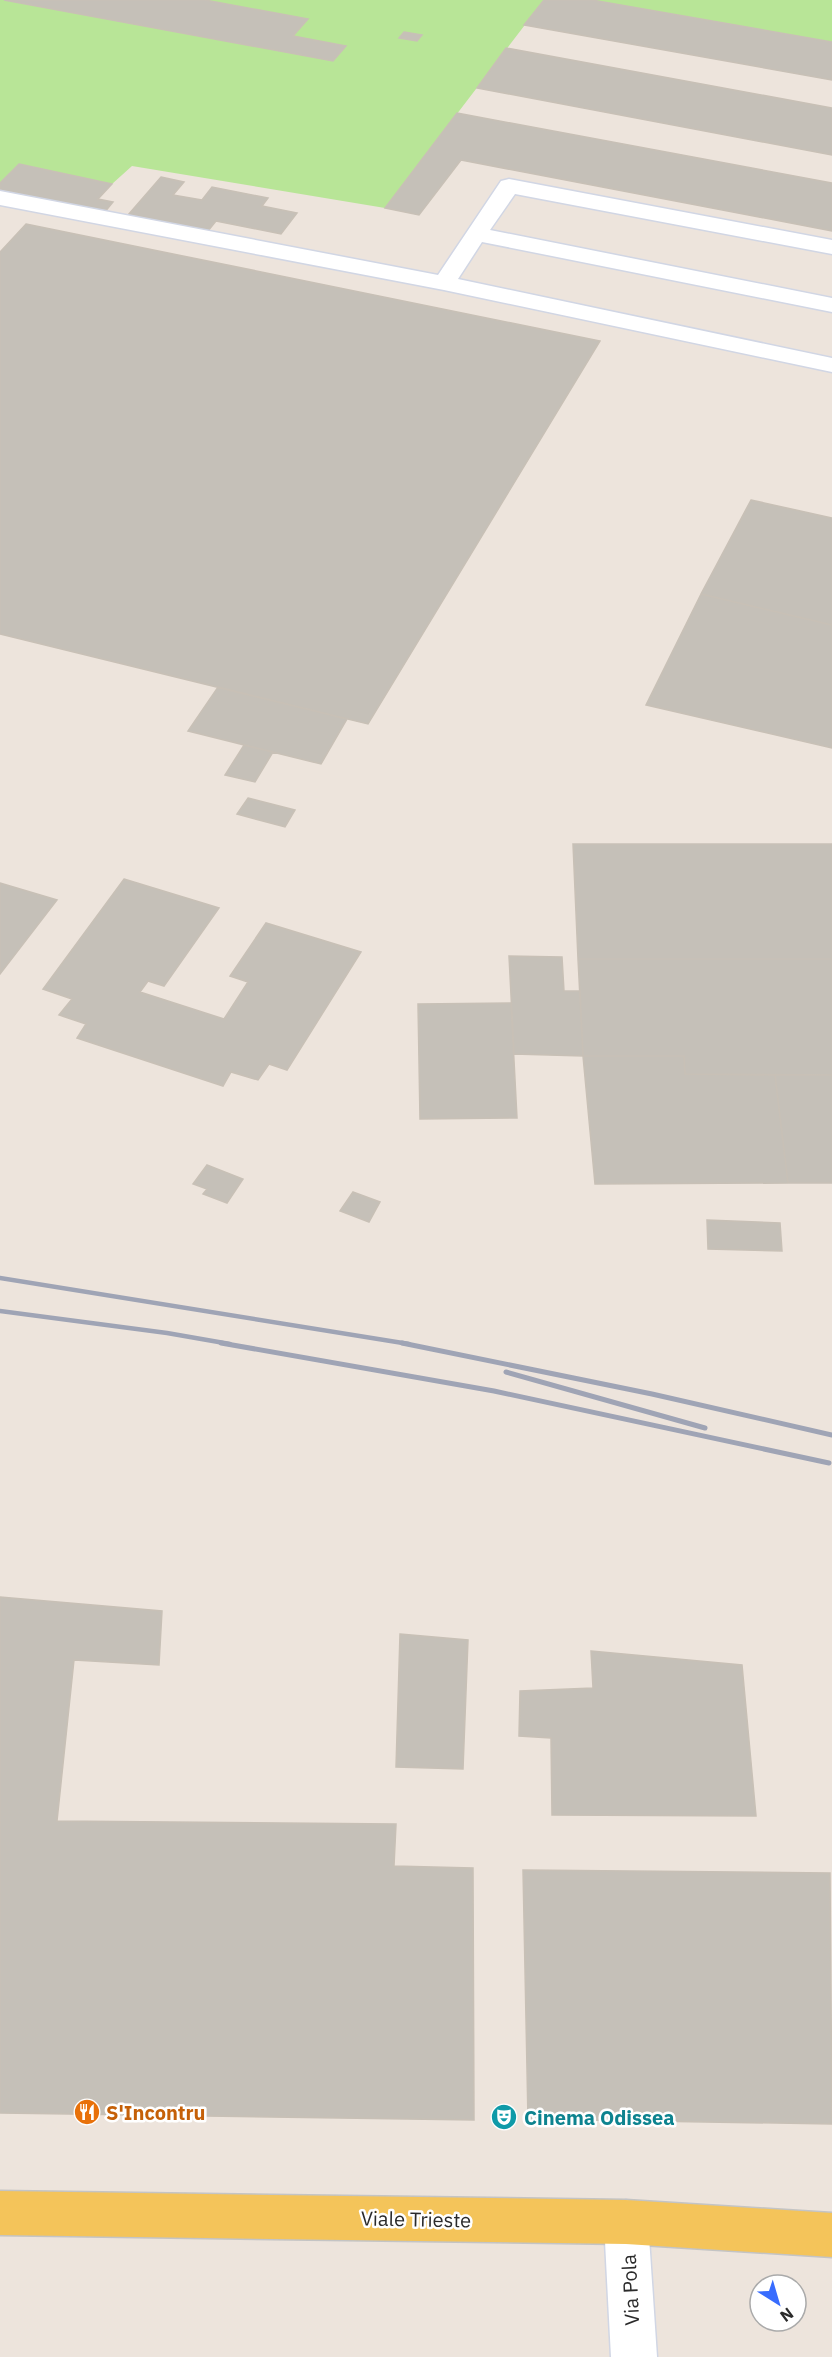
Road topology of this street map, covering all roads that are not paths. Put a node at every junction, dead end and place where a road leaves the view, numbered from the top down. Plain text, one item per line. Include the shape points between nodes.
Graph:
1 (0, 198) edge
2 (476, 234) junction
3 (832, 247) edge
4 (444, 283) junction
5 (832, 305) edge
6 (832, 365) edge
7 (0, 2213) edge
8 (626, 2222) junction
9 (832, 2235) edge
10 (634, 2357) edge

1 - 4 street
2 - 3 street via 509,186
2 - 4 street
2 - 5 street
4 - 6 street
7 - 8 main road, Viale Trieste
8 - 9 main road, Viale Trieste
8 - 10 street, Via Pola

